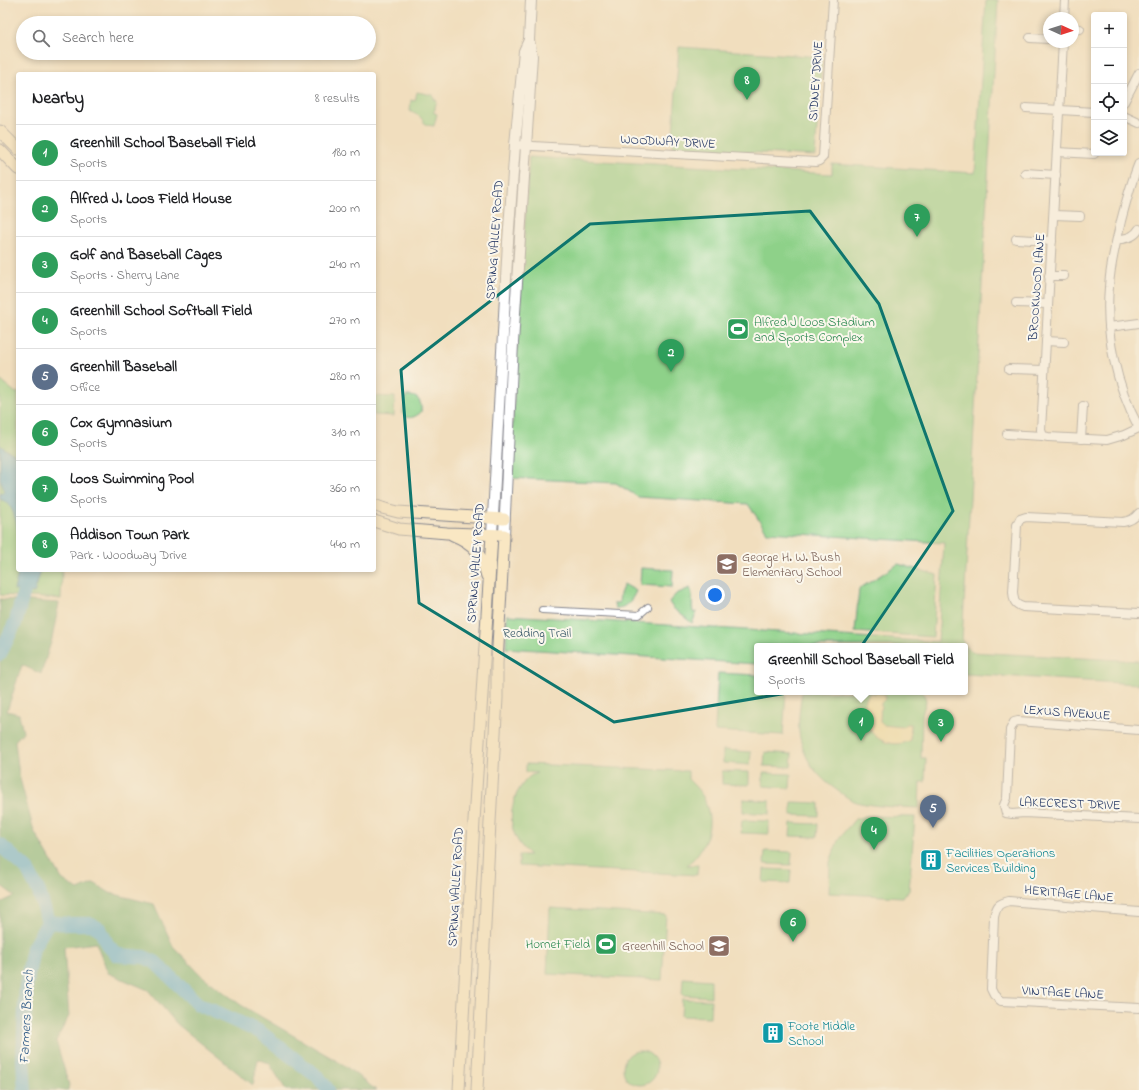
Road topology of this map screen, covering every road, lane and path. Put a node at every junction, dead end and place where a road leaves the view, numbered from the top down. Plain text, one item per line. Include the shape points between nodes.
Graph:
1 (531, 0) edge
2 (833, 0) edge
3 (1065, 0) edge
4 (1064, 12) edge
5 (1030, 38) dead end
6 (1043, 39) edge
7 (529, 40) junction
8 (1063, 48) edge
9 (1139, 73) edge
10 (1127, 96) edge
11 (1026, 108) dead end
12 (1059, 110) junction
13 (1091, 112) edge
14 (1127, 117) edge
15 (1139, 123) edge
16 (0, 131) edge
17 (515, 145) junction
18 (526, 146) junction
19 (16, 147) edge
20 (0, 150) edge
21 (1057, 152) junction
22 (1091, 154) edge
23 (819, 161) joint
24 (1139, 163) edge
25 (16, 167) edge
26 (1025, 173) dead end
27 (1056, 175) junction
28 (1054, 215) junction
29 (1080, 216) dead end
30 (1139, 229) edge
31 (1016, 239) dead end
32 (1116, 240) junction
33 (1052, 241) junction
34 (1049, 276) junction
35 (1064, 276) dead end
36 (1016, 303) dead end
37 (1048, 304) junction
38 (1139, 323) edge
39 (1109, 327) junction
40 (1046, 341) junction
41 (1064, 342) dead end
42 (1009, 369) dead end
43 (1044, 370) junction
44 (1083, 406) dead end
45 (1139, 428) edge
46 (1007, 434) dead end
47 (1043, 436) junction
48 (1081, 439) junction
49 (376, 506) edge
50 (1139, 513) edge
51 (493, 519) junction
52 (504, 520) junction
53 (376, 522) edge
54 (446, 533) junction
55 (492, 535) junction
56 (504, 535) junction
57 (489, 587) junction
58 (648, 607) dead end
59 (542, 610) dead end
60 (1139, 613) edge
61 (483, 664) junction
62 (497, 664) junction
63 (1139, 730) edge
64 (1004, 808) joint
65 (1139, 819) edge
66 (1139, 912) edge
67 (991, 989) joint
68 (1139, 1008) edge
69 (459, 1090) edge
70 (477, 1090) edge

1 - 7 street, SPRING VALLEY ROAD
2 - 23 street, SIDNEY DRIVE via 823,157
3 - 4 street
5 - 6 street
7 - 17 street, SPRING VALLEY ROAD via 524,51
7 - 18 street, SPRING VALLEY ROAD via 532,56
8 - 12 street, BROOKWOOD LANE
9 - 10 street
11 - 12 street
12 - 13 street
12 - 21 street, BROOKWOOD LANE
14 - 15 street
16 - 19 main road
17 - 18 street, WOODWAY DRIVE
17 - 51 street, SPRING VALLEY ROAD
18 - 23 street, WOODWAY DRIVE
18 - 52 street, SPRING VALLEY ROAD
20 - 25 main road
21 - 22 street
21 - 27 street, BROOKWOOD LANE
24 - 32 street
26 - 27 street
27 - 28 street, BROOKWOOD LANE
28 - 29 street
28 - 33 street, BROOKWOOD LANE
30 - 32 street via 1132,237
31 - 33 street
32 - 39 street via 1108,287
33 - 34 street, BROOKWOOD LANE
34 - 35 street
34 - 37 street, BROOKWOOD LANE
36 - 37 street
37 - 40 street, BROOKWOOD LANE
38 - 39 street
39 - 45 street via 1114,362 1124,397
40 - 41 street
40 - 43 street, BROOKWOOD LANE
42 - 43 street
43 - 47 street, BROOKWOOD LANE via 1041,419
44 - 48 street
45 - 48 street via 1107,440
46 - 47 street
47 - 48 street
49 - 51 main road via 398,512
50 - 60 street via 1131,521 1123,522 1026,517 1020,519 1017,525 1013,592 1014,601 1023,607
51 - 52 main road
51 - 55 street, SPRING VALLEY ROAD
52 - 56 street, SPRING VALLEY ROAD
53 - 54 main road via 399,529
54 - 55 main road
54 - 57 main road via 468,542 475,549 482,558
55 - 56 main road
55 - 57 main road, SPRING VALLEY ROAD
56 - 62 main road, SPRING VALLEY ROAD
57 - 61 main road, SPRING VALLEY ROAD
58 - 59 street via 639,615
61 - 62 main road
61 - 69 main road, SPRING VALLEY ROAD
62 - 70 main road, SPRING VALLEY ROAD
63 - 64 street, LEXUS AVENUE via 1014,722 1010,730 1007,798
64 - 65 street, LAKECREST DRIVE via 1006,813 1012,814
66 - 67 street, HERITAGE LANE via 1009,901 1002,903 997,906 994,917
67 - 68 street, VINTAGE LANE via 1001,1001

